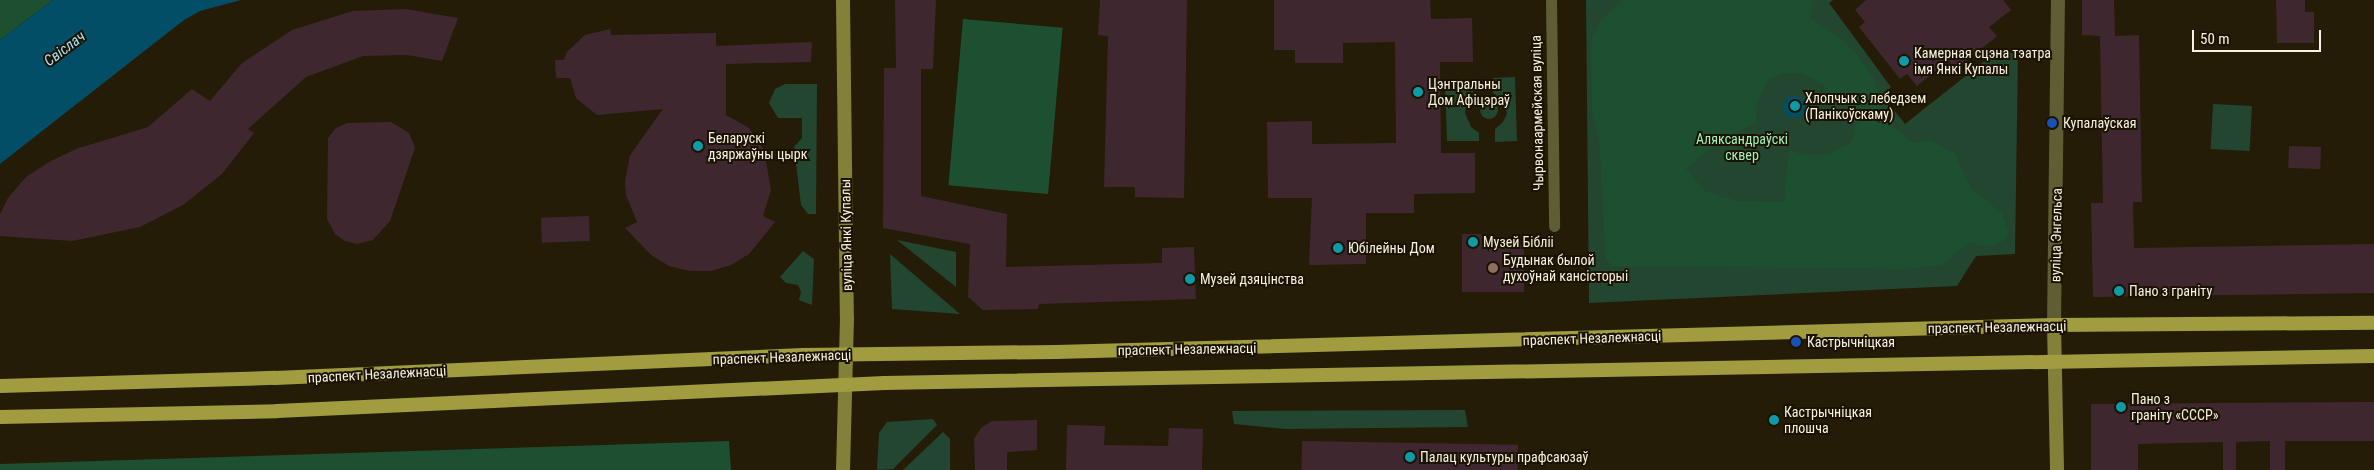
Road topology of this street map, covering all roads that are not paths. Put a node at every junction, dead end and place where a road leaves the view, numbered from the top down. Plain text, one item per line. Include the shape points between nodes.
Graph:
1 (843, 0) edge
2 (1551, 0) edge
3 (2058, 0) edge
4 (1554, 226) dead end
5 (2374, 323) edge
6 (2054, 325) junction
7 (847, 354) junction
8 (2374, 356) edge
9 (2055, 361) junction
10 (846, 385) junction
11 (0, 386) edge
12 (0, 417) edge
13 (844, 470) edge
14 (2056, 470) edge

1 - 7 main road, вуліца Янкі Купалы
2 - 4 street, Чырвонаармейская вуліца
3 - 6 street, вуліца Энгельса
5 - 6 main road, праспект Незалежнасці
6 - 7 main road, праспект Незалежнасці via 1056,352
6 - 9 main road, вуліца Энгельса
7 - 10 main road, вуліца Янкі Купалы
7 - 11 main road, праспект Незалежнасці
8 - 9 main road, праспект Незалежнасці
9 - 10 main road, праспект Незалежнасці
9 - 14 main road, вуліца Энгельса
10 - 12 main road, праспект Незалежнасці via 287,410
10 - 13 main road, вуліца Янкі Купалы

